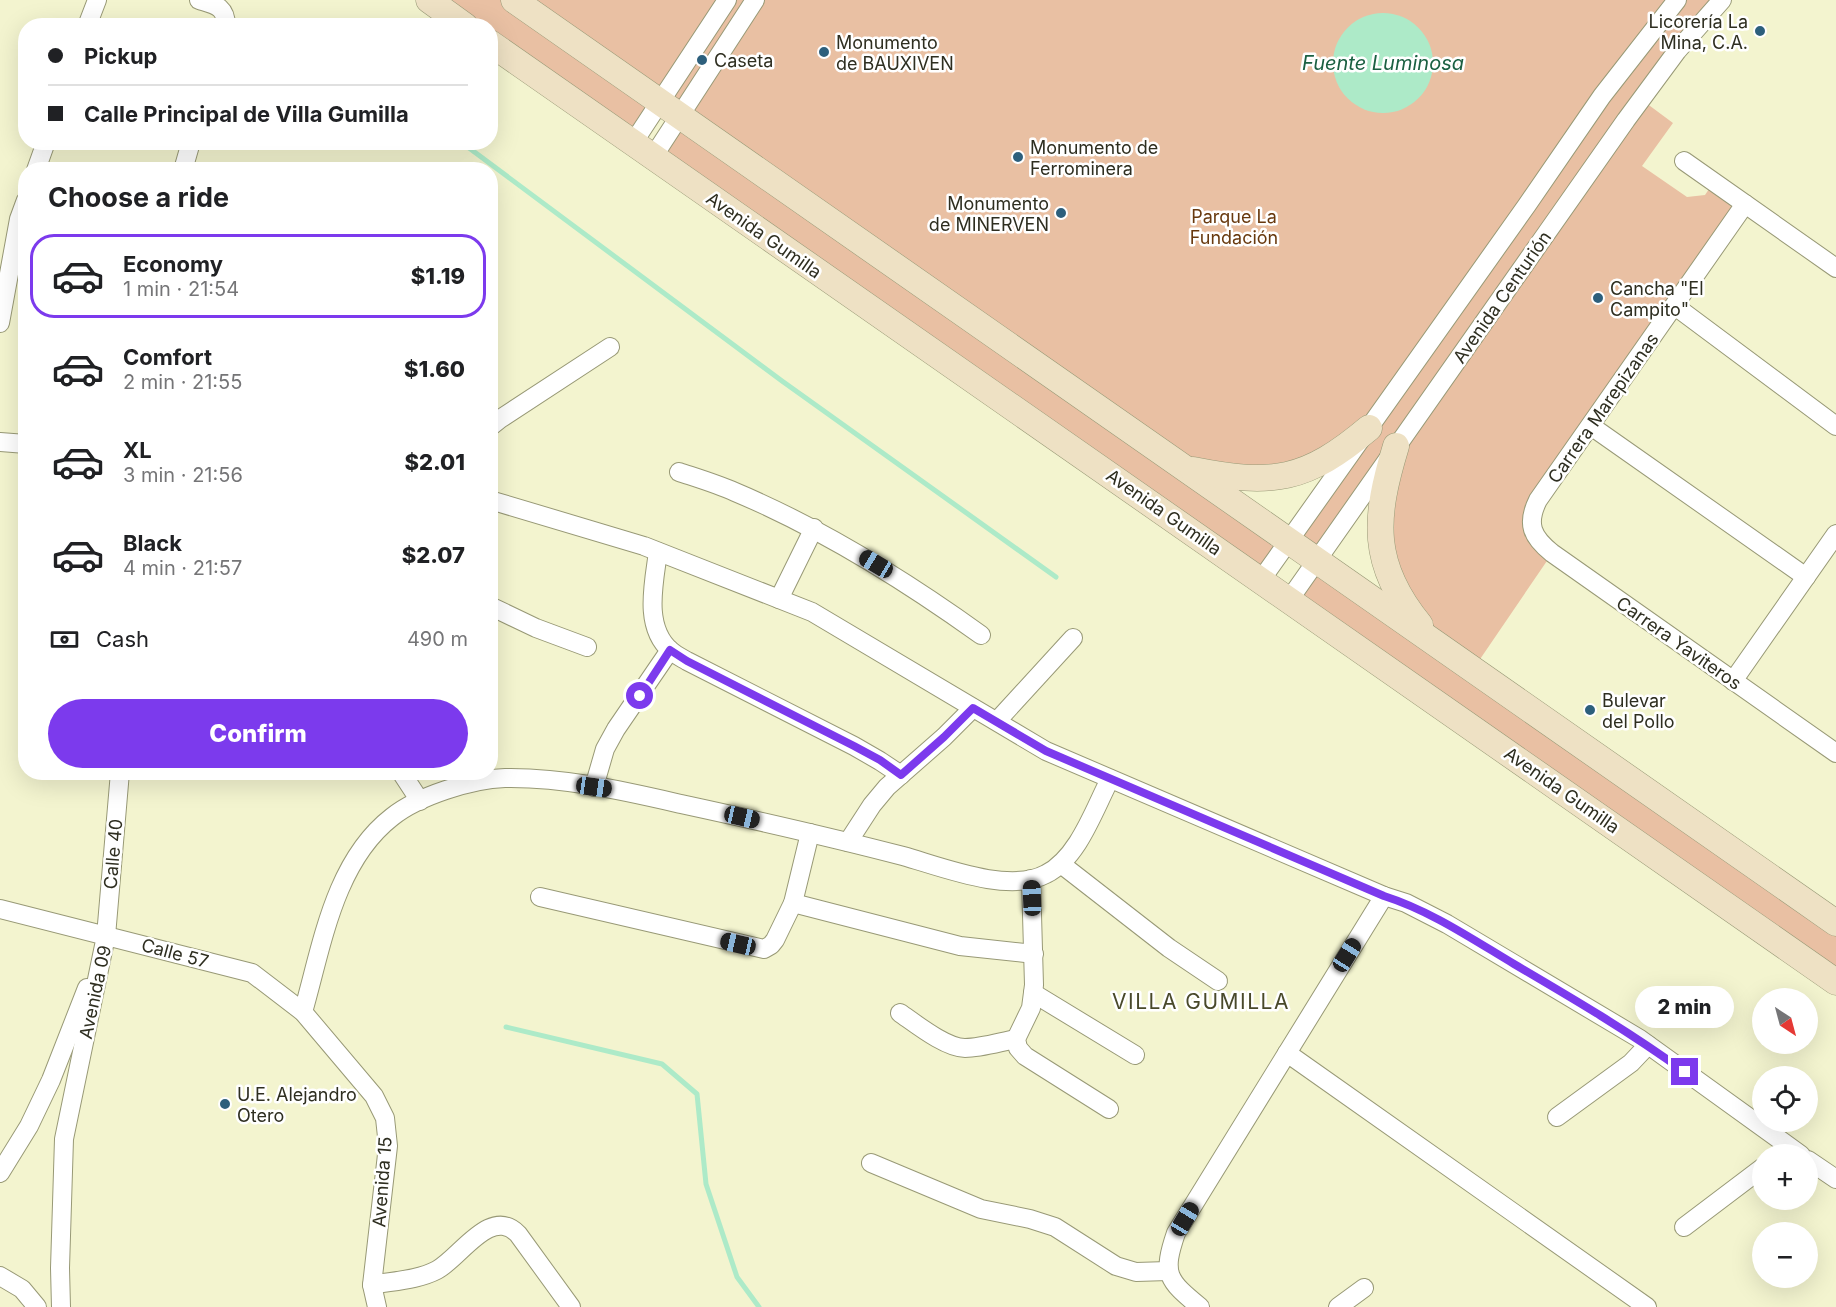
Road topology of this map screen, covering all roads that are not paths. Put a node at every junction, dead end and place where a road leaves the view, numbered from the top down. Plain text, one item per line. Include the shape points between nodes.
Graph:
1 (97, 0) edge
2 (199, 0) edge
3 (429, 0) edge
4 (514, 0) edge
5 (727, 0) edge
6 (755, 0) edge
7 (1677, 0) edge
8 (1722, 0) edge
9 (90, 18) edge
10 (226, 18) edge
11 (454, 18) edge
12 (498, 49) edge
13 (670, 109) junction
14 (643, 150) junction
15 (1684, 161) dead end
16 (1745, 204) junction
17 (18, 224) edge
18 (1836, 268) edge
19 (1675, 306) junction
20 (0, 323) edge
21 (610, 347) dead end
22 (498, 421) edge
23 (1590, 426) junction
24 (1836, 426) edge
25 (1369, 428) junction
26 (0, 442) edge
27 (18, 443) edge
28 (1396, 446) junction
29 (1185, 468) junction
30 (678, 472) dead end
31 (498, 502) edge
32 (1531, 525) joint
33 (814, 528) junction
34 (1836, 534) edge
35 (1289, 541) junction
36 (658, 552) junction
37 (1316, 561) junction
38 (1806, 577) junction
39 (1261, 580) junction
40 (779, 599) junction
41 (1289, 600) junction
42 (498, 610) edge
43 (981, 635) dead end
44 (1073, 638) dead end
45 (1433, 642) junction
46 (587, 647) dead end
47 (670, 650) junction
48 (1733, 681) junction
49 (973, 708) junction
50 (997, 721) junction
51 (1836, 753) edge
52 (901, 775) junction
53 (498, 779) edge
54 (1110, 779) junction
55 (119, 780) edge
56 (406, 780) edge
57 (490, 780) edge
58 (594, 787) junction
59 (420, 801) junction
60 (810, 833) junction
61 (848, 842) junction
62 (1061, 864) junction
63 (1031, 879) junction
64 (1384, 896) junction
65 (540, 897) dead end
66 (793, 903) junction
67 (0, 909) edge
68 (1836, 923) edge
69 (106, 936) junction
70 (1034, 954) junction
71 (1218, 981) dead end
72 (1836, 982) edge
73 (1033, 993) junction
74 (303, 1012) junction
75 (900, 1013) dead end
76 (1016, 1039) junction
77 (1648, 1045) junction
78 (1287, 1053) junction
79 (1135, 1056) dead end
80 (1109, 1109) dead end
81 (1557, 1117) dead end
82 (1778, 1144) edge
83 (871, 1163) dead end
84 (1818, 1167) edge
85 (0, 1173) edge
86 (1752, 1176) edge
87 (1836, 1179) edge
88 (1684, 1227) dead end
89 (1168, 1271) junction
90 (0, 1276) edge
91 (372, 1286) junction
92 (1364, 1288) dead end
93 (37, 1307) edge
94 (61, 1307) edge
95 (377, 1307) edge
96 (571, 1307) edge
97 (1200, 1307) edge
98 (1338, 1307) edge
99 (1647, 1307) edge

1 - 9 street
2 - 10 street via 219,6
3 - 11 main road
4 - 13 main road
5 - 13 street
6 - 13 street
7 - 25 street, Avenida Centurión via 1602,96
8 - 28 street, Avenida Centurión via 1654,82
12 - 14 main road, Avenida Gumilla
13 - 14 street
13 - 29 main road
14 - 39 main road, Avenida Gumilla
15 - 16 street
16 - 18 street
16 - 19 street, Carrera Marepizanas
17 - 20 street
19 - 23 street, Carrera Marepizanas
19 - 24 street
21 - 22 street
23 - 32 street, Carrera Marepizanas via 1538,500
23 - 38 street
25 - 29 main road via 1311,468 1282,477 1251,479
25 - 35 street, Avenida Centurión
26 - 27 street
28 - 37 street, Avenida Centurión
28 - 45 main road via 1383,492 1380,544 1395,589
29 - 35 main road
30 - 33 street via 733,491
31 - 36 street
32 - 48 street, Carrera Yaviteros via 1542,545 1552,553
33 - 40 street
33 - 43 street via 896,576
34 - 38 street
35 - 37 main road
35 - 39 street, Avenida Centurión
36 - 40 street
36 - 47 street via 652,607 657,627
37 - 41 street, Avenida Centurión
37 - 45 main road
38 - 48 street
39 - 41 main road, Avenida Gumilla
40 - 49 street via 812,612
41 - 72 main road, Avenida Gumilla
42 - 46 street
44 - 50 street
45 - 68 main road
47 - 52 street via 863,751
47 - 58 street via 616,729 605,749
48 - 51 street, Carrera Yaviteros
49 - 50 street
49 - 52 street
50 - 54 street via 1046,751
52 - 61 street via 887,787
53 - 58 street
54 - 62 street via 1076,845
54 - 64 street
55 - 69 street, Calle 40
56 - 59 street
57 - 59 street via 461,784
58 - 60 street
59 - 74 street via 392,816 350,866 333,907
60 - 61 street
60 - 66 street
61 - 63 street via 982,877 1018,882
62 - 63 street
62 - 71 street
63 - 70 street
64 - 77 street via 1448,924
64 - 78 street
65 - 66 street via 760,950 771,945
66 - 70 street via 960,946
67 - 69 street, Calle 57
69 - 74 street, Calle 57 via 252,974
69 - 85 street, Avenida 09 via 51,1080
69 - 94 street, Avenida 09 via 64,1139
70 - 73 street
73 - 76 street
73 - 79 street
74 - 91 street, Avenida 15 via 374,1096 385,1118 388,1146
75 - 76 street via 959,1047
76 - 80 street via 1025,1056
77 - 81 street via 1631,1063
77 - 82 street
78 - 89 street via 1176,1233
78 - 99 street
83 - 89 street via 981,1209 1055,1227 1116,1266 1136,1272
84 - 87 street
86 - 88 street
89 - 97 street via 1180,1290
90 - 93 street via 22,1289
91 - 95 street, Avenida 15
91 - 96 street via 426,1275 448,1262 484,1230 501,1225 518,1234
92 - 98 street

